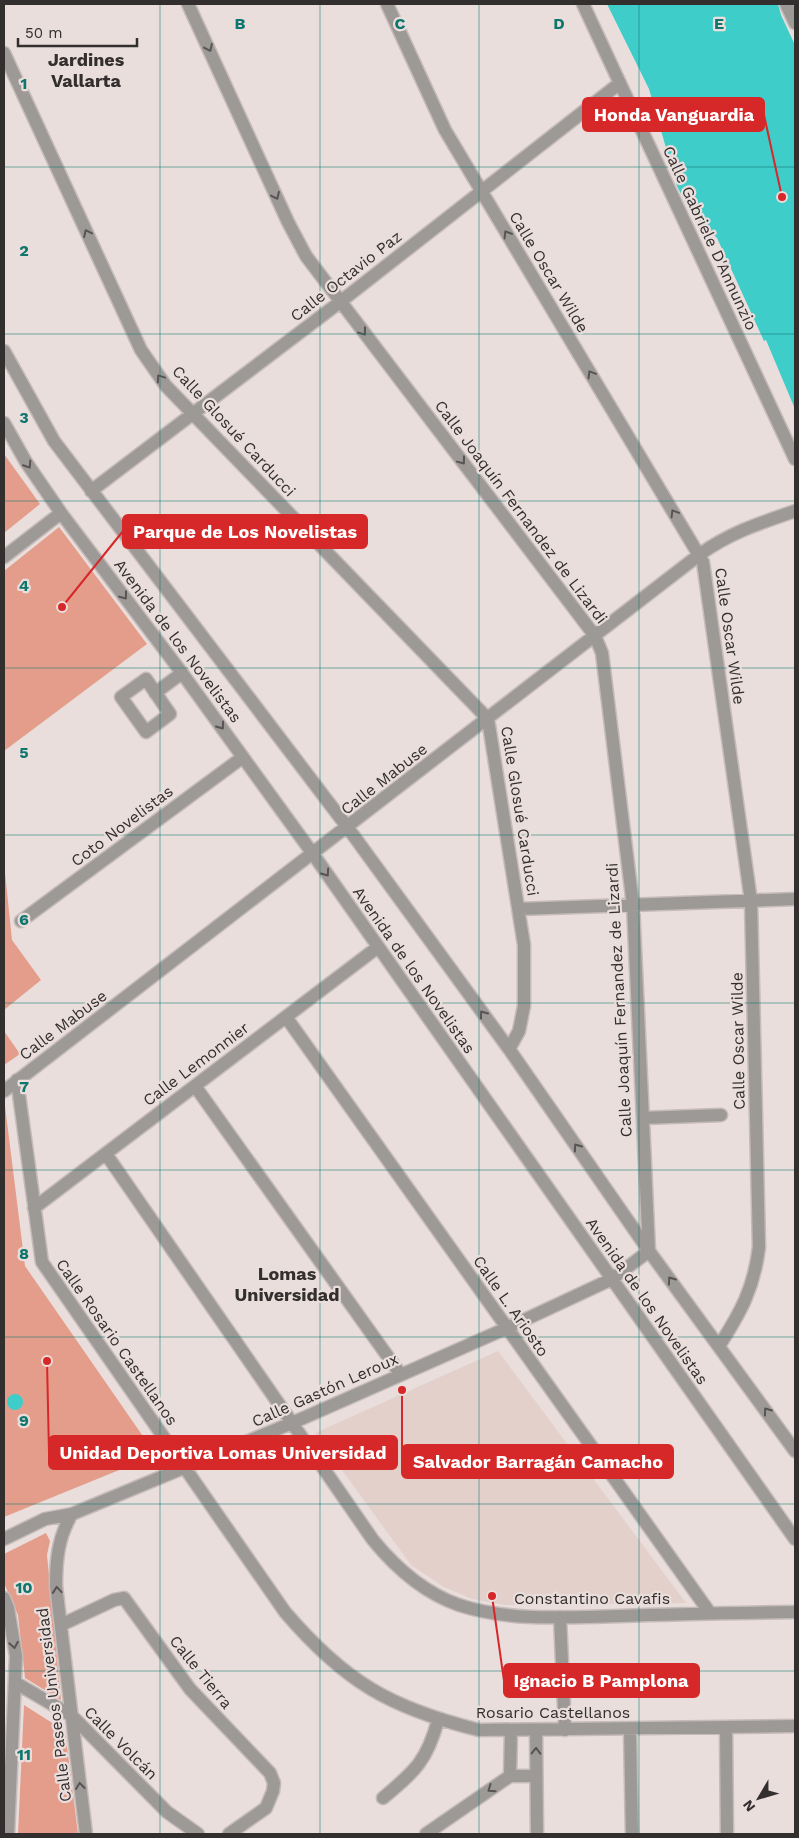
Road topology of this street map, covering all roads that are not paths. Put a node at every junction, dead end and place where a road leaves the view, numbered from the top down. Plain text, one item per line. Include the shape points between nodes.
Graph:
1 (188, 4) edge
2 (387, 4) edge
3 (583, 4) edge
4 (4, 53) edge
5 (620, 83) junction
6 (482, 191) junction
7 (340, 302) junction
8 (4, 351) edge
9 (193, 414) junction
10 (4, 423) edge
11 (795, 459) edge
12 (91, 491) junction
13 (795, 511) edge
14 (61, 512) junction
15 (699, 555) junction
16 (4, 557) edge
17 (595, 636) junction
18 (182, 672) junction
19 (155, 692) dead end
20 (488, 719) junction
21 (243, 757) junction
22 (348, 828) junction
23 (313, 854) junction
24 (795, 899) edge
25 (751, 901) junction
26 (633, 905) junction
27 (519, 909) junction
28 (21, 921) dead end
29 (378, 947) junction
30 (286, 1017) junction
31 (509, 1049) junction
32 (18, 1080) junction
33 (194, 1086) junction
34 (4, 1091) edge
35 (720, 1115) dead end
36 (643, 1118) junction
37 (106, 1154) junction
38 (34, 1208) junction
39 (649, 1251) junction
40 (612, 1279) junction
41 (507, 1328) junction
42 (719, 1346) junction
43 (400, 1375) junction
44 (292, 1423) junction
45 (790, 1433) edge
46 (795, 1451) edge
47 (185, 1468) junction
48 (72, 1514) junction
49 (4, 1539) edge
50 (795, 1539) edge
51 (4, 1598) edge
52 (795, 1612) edge
53 (710, 1613) junction
54 (560, 1617) junction
55 (61, 1626) junction
56 (12, 1677) edge
57 (72, 1716) junction
58 (438, 1720) junction
59 (795, 1726) edge
60 (726, 1727) junction
61 (630, 1729) junction
62 (536, 1730) junction
63 (565, 1730) junction
64 (511, 1731) junction
65 (510, 1776) junction
66 (536, 1776) junction
67 (383, 1798) dead end
68 (8, 1834) edge
69 (86, 1834) edge
70 (198, 1834) edge
71 (229, 1834) edge
72 (426, 1834) edge
73 (537, 1834) edge
74 (632, 1834) edge
75 (727, 1834) edge

1 -> 7 street, Calle Joaquín Fernandez de Lizardi via 288,222 306,256
2 - 6 street, Calle Oscar Wilde via 445,130
3 - 5 street, Calle Gabriele D'Annunzio
9 -> 4 street, Calle Glosué Carducci via 166,386 142,350
5 - 6 street, Calle Octavio Paz
5 - 11 street, Calle Gabriele D'Annunzio
6 - 7 street, Calle Octavio Paz
15 -> 6 street, Calle Oscar Wilde
7 - 9 street, Calle Octavio Paz
7 -> 17 street, Calle Joaquín Fernandez de Lizardi
8 - 12 street, Avenida de los Novelistas via 54,441
9 - 12 street, Calle Octavio Paz
9 - 20 street, Calle Glosué Carducci
10 -> 14 street, Avenida de los Novelistas via 26,462
12 - 22 street, Avenida de los Novelistas
13 - 15 street, Calle Mabuse via 741,530
14 - 16 street
14 -> 18 street, Avenida de los Novelistas
15 - 17 street, Calle Mabuse
15 - 25 street, Calle Oscar Wilde via 703,562
17 - 20 street, Calle Mabuse
17 - 26 street, Calle Joaquín Fernandez de Lizardi via 602,653
18 - 19 street
18 -> 21 street, Avenida de los Novelistas
20 - 22 street, Calle Mabuse
20 - 27 street, Calle Glosué Carducci
21 - 23 street, Avenida de los Novelistas
21 - 28 street, Coto Novelistas
22 - 23 street, Calle Mabuse
31 -> 22 street, Avenida de los Novelistas
23 -> 29 street, Avenida de los Novelistas
23 - 32 street, Calle Mabuse
24 - 25 street
25 - 26 street
25 - 42 street, Calle Oscar Wilde via 759,1247 752,1286
26 - 27 street
26 - 36 street, Calle Joaquín Fernandez de Lizardi
27 - 31 street, Calle Glosué Carducci via 524,945 524,1006 519,1032
29 - 30 street, Calle Lemonnier
29 - 40 street, Avenida de los Novelistas
30 - 33 street, Calle Lemonnier
30 - 41 street, Calle L. Ariosto
39 -> 31 street, Avenida de los Novelistas
32 - 34 street, Calle Mabuse
32 - 38 street, Calle Rosario Castellanos
33 - 37 street, Calle Lemonnier
33 - 43 street
35 - 36 street
36 - 39 street, Calle Joaquín Fernandez de Lizardi
37 - 38 street, Calle Lemonnier
37 - 44 street, Constantino Cavafis
38 - 47 street, Calle Rosario Castellanos via 42,1262
39 - 40 street, Calle Gastón Leroux
42 -> 39 street, Avenida de los Novelistas
40 - 41 street, Calle Gastón Leroux
40 - 50 street, Avenida de los Novelistas
41 - 43 street, Calle Gastón Leroux
41 - 53 street, Calle L. Ariosto
45 -> 42 street, Avenida de los Novelistas
43 - 44 street, Calle Gastón Leroux
44 - 47 street, Calle Gastón Leroux
44 - 54 street, Constantino Cavafis via 373,1540 388,1558 422,1586 458,1605 487,1612
45 - 46 street, Avenida de los Novelistas
47 - 48 street, Calle Gastón Leroux
47 - 58 street, Rosario Castellanos via 285,1612 310,1640 339,1668 375,1692
48 - 49 street, Calle Gastón Leroux via 45,1519
55 -> 48 street, Calle Paseos Universidad via 56,1566 60,1538
51 -> 56 street, Calle Paseos Universidad via 16,1656
52 - 53 street, Constantino Cavafis
53 - 54 street, Constantino Cavafis
54 - 63 street
55 - 57 street, Calle Paseos Universidad
55 - 71 street, Calle Tierra via 124,1598 190,1689 264,1765 274,1783 271,1800 266,1808
56 - 57 street, Calle Volcán
56 - 68 street, Calle Paseos Universidad
69 -> 57 street, Calle Paseos Universidad
57 - 70 street, Calle Volcán via 167,1812
58 - 64 street, Rosario Castellanos via 479,1730
58 - 67 street via 422,1762
59 - 60 street, Rosario Castellanos
60 - 61 street, Rosario Castellanos
60 - 75 street
61 - 63 street, Rosario Castellanos
61 - 74 street
62 - 63 street, Rosario Castellanos
62 - 64 street, Rosario Castellanos
66 -> 62 street
64 - 65 street
65 - 66 street
65 -> 72 street
66 - 73 street

